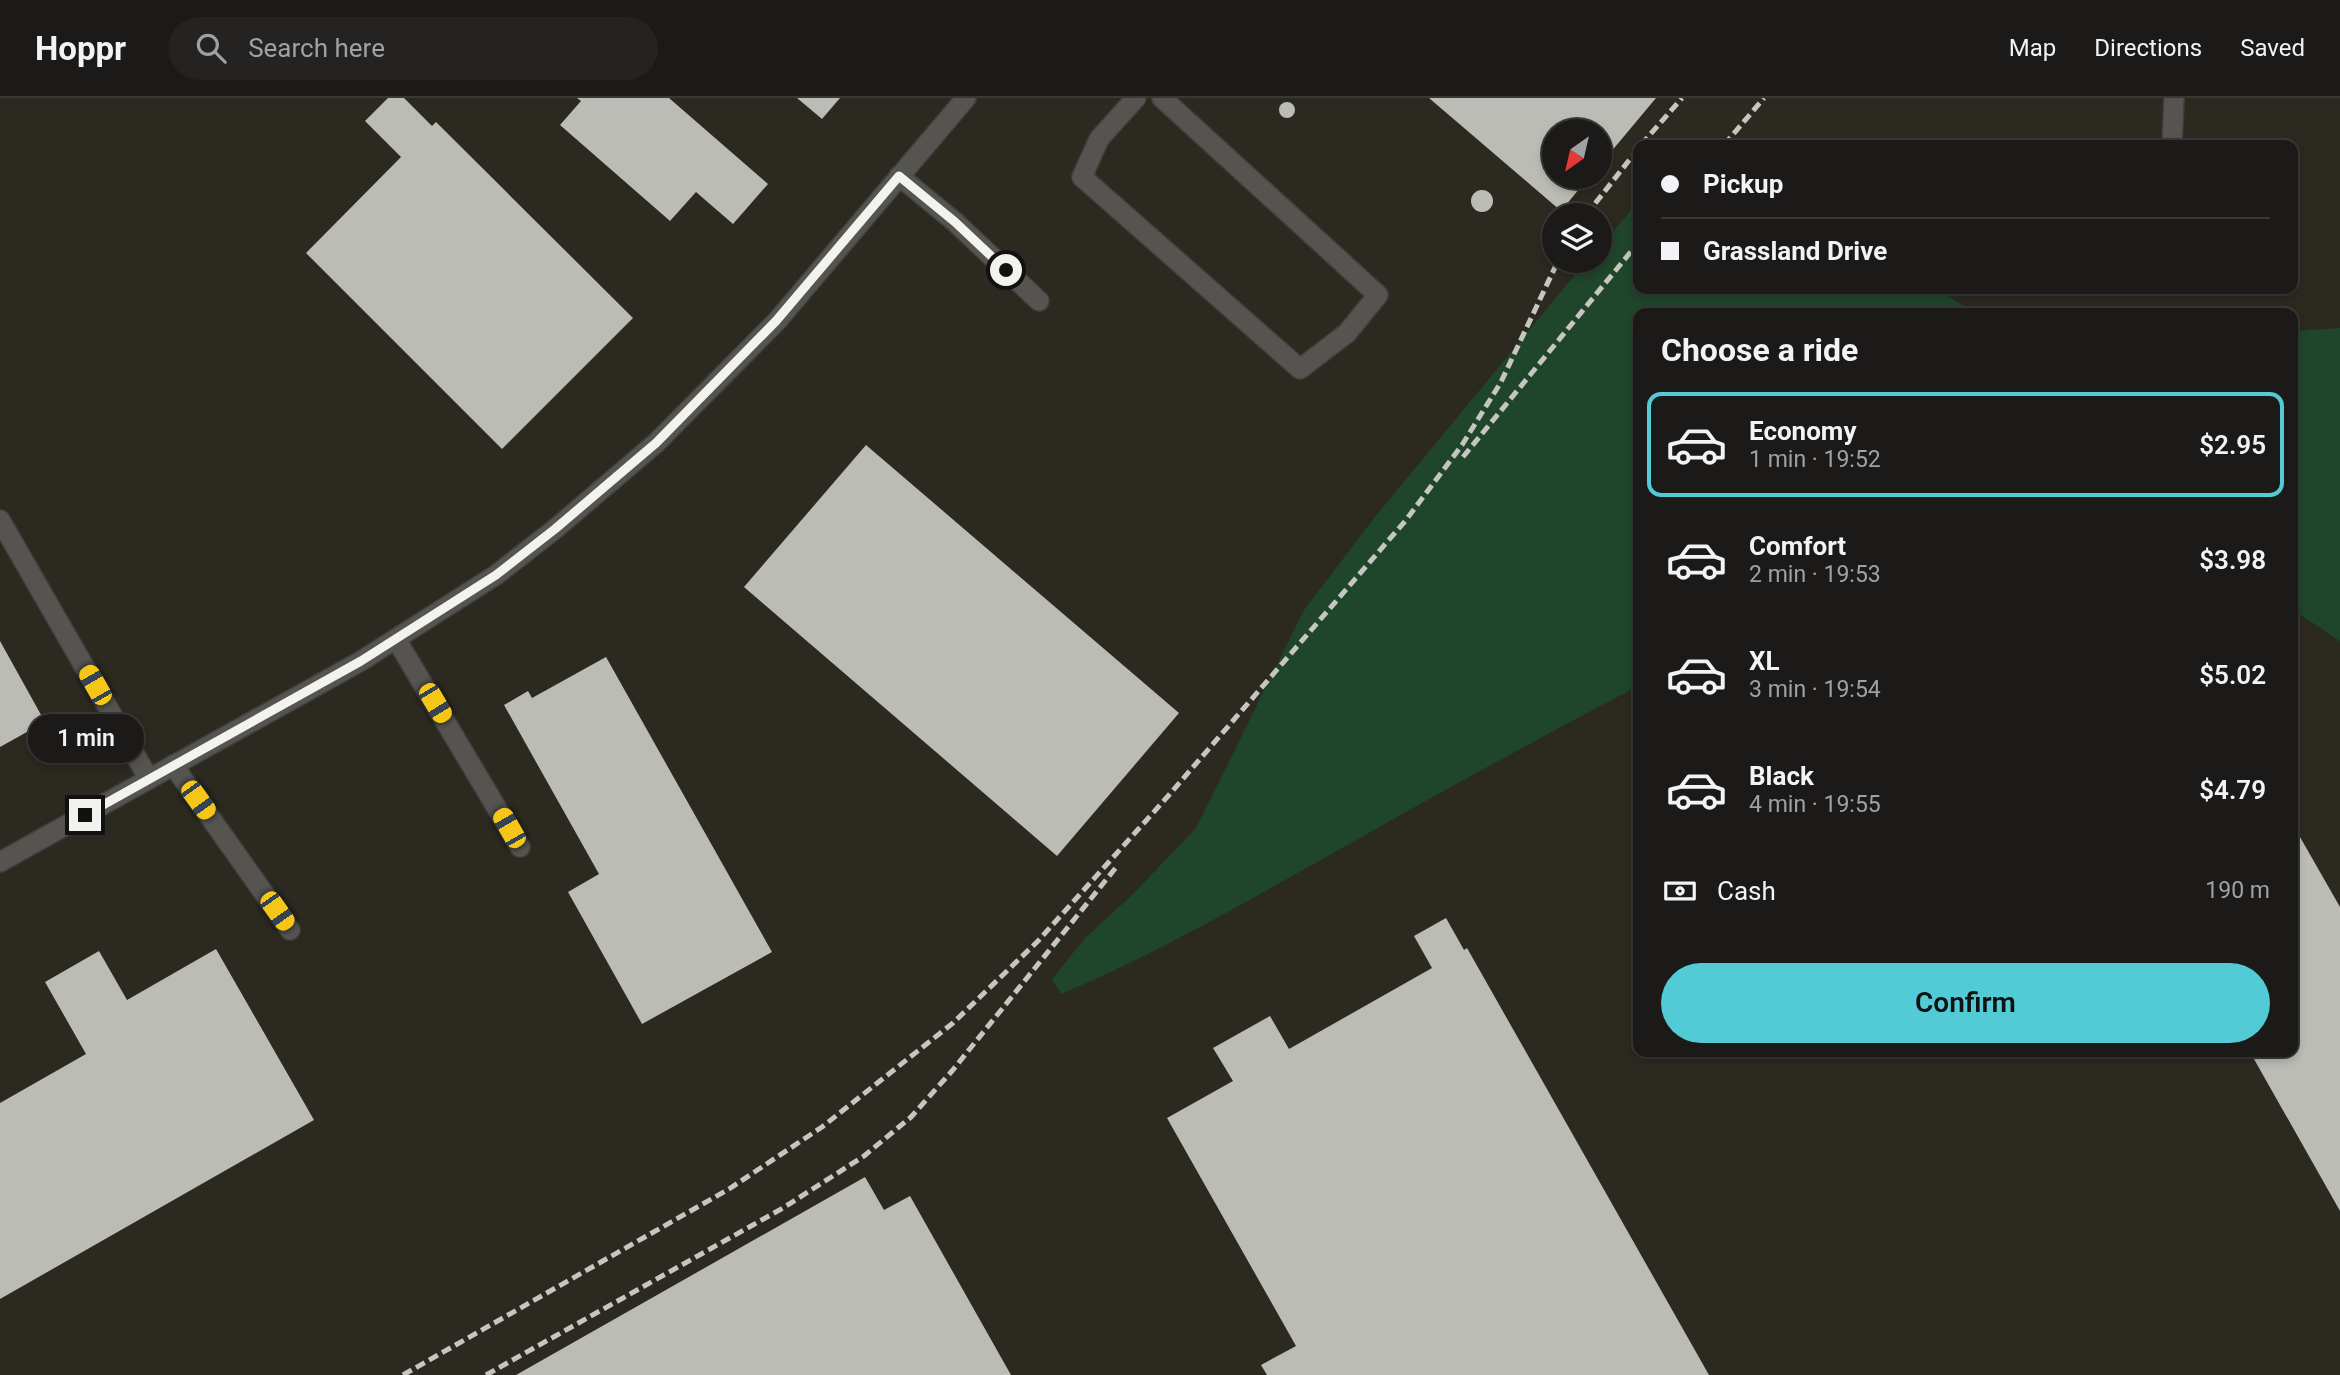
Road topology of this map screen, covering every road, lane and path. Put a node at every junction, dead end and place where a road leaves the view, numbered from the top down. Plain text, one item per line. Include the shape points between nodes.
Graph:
1 (966, 98) edge
2 (1136, 98) edge
3 (1162, 98) edge
4 (2174, 98) edge
5 (2172, 140) edge
6 (899, 176) junction
7 (1040, 301) dead end
8 (0, 520) edge
9 (396, 639) junction
10 (173, 765) junction
11 (149, 779) junction
12 (520, 847) dead end
13 (0, 862) edge
14 (290, 930) dead end

1 - 6 street
2 - 3 street via 1099,139 1082,177 1300,369 1347,333 1378,295
4 - 5 street
6 - 7 street
6 - 9 street via 776,321 656,443 496,575
8 - 11 street
9 - 10 street
9 - 12 street
10 - 11 street
10 - 14 street
11 - 13 street

